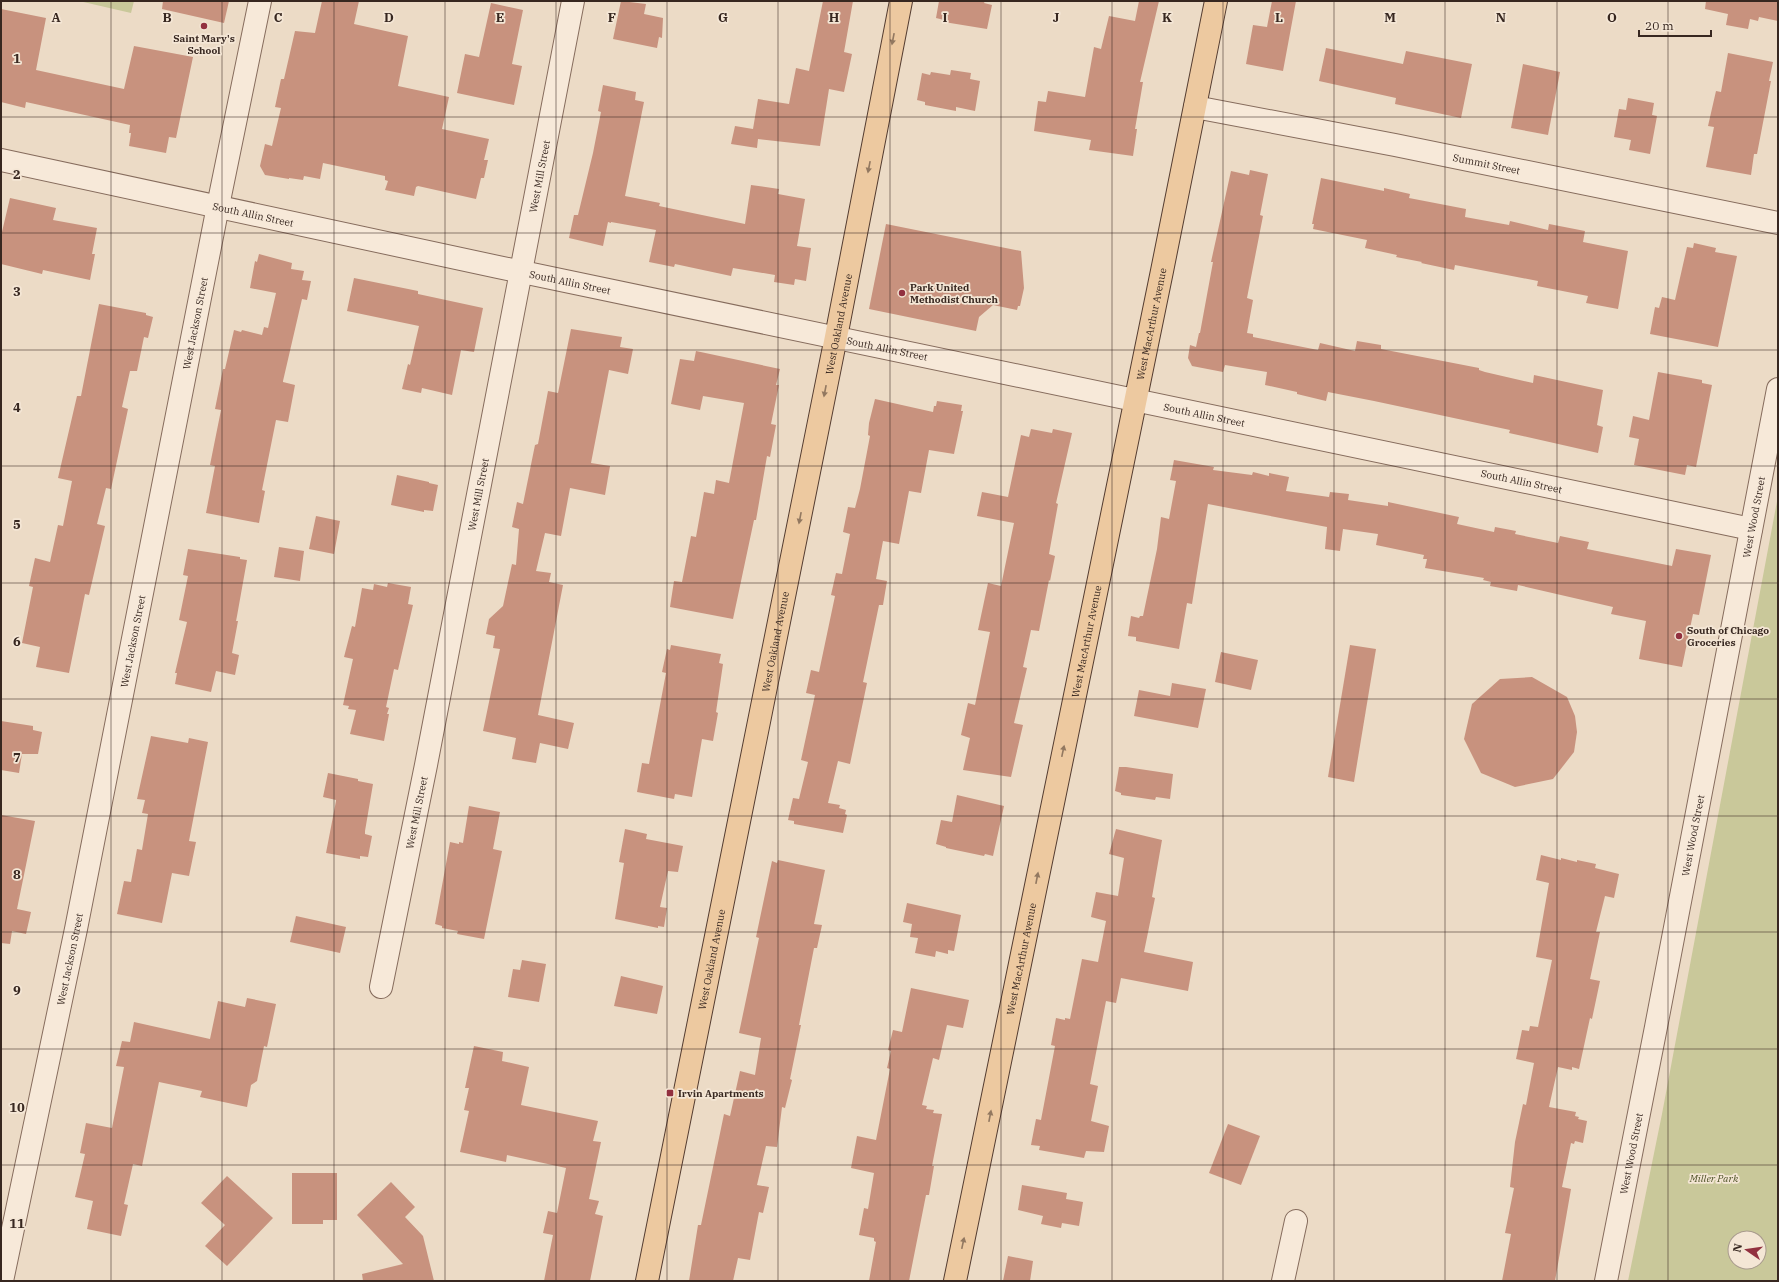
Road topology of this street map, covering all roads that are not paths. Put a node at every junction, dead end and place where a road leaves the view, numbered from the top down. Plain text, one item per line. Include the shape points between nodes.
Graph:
1 (260, 1) edge
2 (573, 1) edge
3 (901, 1) edge
4 (1216, 1) edge
5 (1195, 107) junction
6 (1, 160) edge
7 (218, 206) junction
8 (1778, 223) edge
9 (522, 271) junction
10 (836, 337) junction
11 (1778, 389) edge
12 (1135, 400) junction
13 (1751, 529) junction
14 (381, 987) dead end
15 (1296, 1221) dead end
16 (2, 1281) edge
17 (647, 1281) edge
18 (955, 1281) edge
19 (1284, 1281) edge
20 (1606, 1281) edge

1 - 7 street, West Jackson Street
2 - 9 street, West Mill Street
3 -> 10 main road, West Oakland Avenue
4 - 5 main road, West MacArthur Avenue
5 - 8 street, Summit Street
5 - 12 main road, West MacArthur Avenue
6 - 7 street, South Allin Street
7 - 9 street, South Allin Street
7 - 16 street, West Jackson Street via 76,929
9 - 10 street, South Allin Street
9 - 14 street, West Mill Street
10 - 12 street, South Allin Street
10 -> 17 main road, West Oakland Avenue
11 - 13 street, West Wood Street
12 - 13 street, South Allin Street
18 -> 12 main road, West MacArthur Avenue
13 - 20 street, West Wood Street
15 - 19 street

